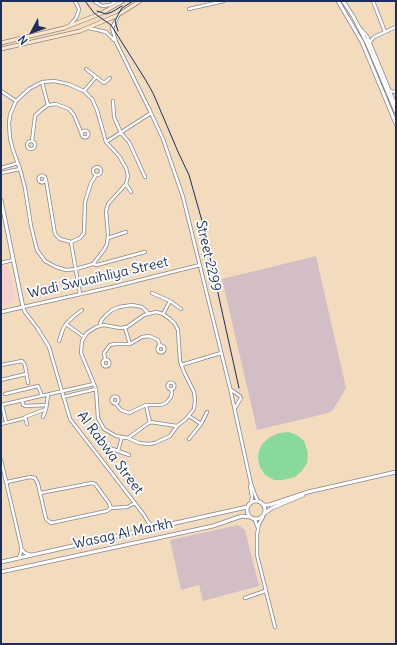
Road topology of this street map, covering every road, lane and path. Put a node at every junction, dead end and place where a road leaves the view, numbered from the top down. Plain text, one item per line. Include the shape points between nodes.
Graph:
1 (75, 1) edge
2 (94, 1) edge
3 (117, 1) edge
4 (123, 1) edge
5 (140, 1) edge
6 (224, 1) edge
7 (338, 1) edge
8 (343, 1) edge
9 (373, 1) edge
10 (189, 9) dead end
11 (120, 14) junction
12 (358, 25) junction
13 (68, 27) junction
14 (396, 27) edge
15 (88, 28) junction
16 (385, 32) junction
17 (366, 36) junction
18 (374, 37) junction
19 (116, 42) junction
20 (369, 42) junction
21 (1, 43) edge
22 (1, 49) edge
23 (86, 70) dead end
24 (96, 77) junction
25 (110, 78) dead end
26 (42, 82) junction
27 (1, 91) edge
28 (84, 91) junction
29 (390, 91) junction
30 (396, 93) edge
31 (393, 98) junction
32 (16, 101) junction
33 (113, 101) dead end
34 (48, 105) junction
35 (396, 106) edge
36 (396, 112) edge
37 (151, 113) junction
38 (396, 124) edge
39 (82, 132) dead end
40 (121, 133) junction
41 (31, 141) dead end
42 (106, 142) junction
43 (18, 163) junction
44 (2, 168) edge
45 (20, 169) junction
46 (2, 173) edge
47 (96, 175) dead end
48 (145, 177) dead end
49 (44, 181) dead end
50 (126, 184) junction
51 (131, 192) dead end
52 (1, 200) edge
53 (126, 232) dead end
54 (108, 238) junction
55 (71, 242) junction
56 (145, 252) dead end
57 (14, 260) junction
58 (1, 263) edge
59 (93, 264) junction
60 (200, 265) junction
61 (76, 269) junction
62 (152, 293) dead end
63 (80, 295) junction
64 (170, 301) junction
65 (23, 307) junction
66 (181, 309) dead end
67 (82, 310) dead end
68 (1, 312) edge
69 (148, 313) junction
70 (163, 314) junction
71 (66, 324) junction
72 (100, 325) junction
73 (125, 328) junction
74 (84, 337) junction
75 (59, 341) dead end
76 (130, 344) junction
77 (160, 346) dead end
78 (221, 353) junction
79 (105, 359) dead end
80 (181, 364) junction
81 (1, 365) edge
82 (26, 374) junction
83 (1, 380) edge
84 (28, 383) dead end
85 (94, 384) junction
86 (230, 388) junction
87 (72, 389) junction
88 (96, 389) junction
89 (171, 390) dead end
90 (61, 392) junction
91 (5, 394) dead end
92 (73, 394) junction
93 (48, 395) junction
94 (42, 396) junction
95 (63, 397) junction
96 (22, 400) junction
97 (116, 404) dead end
98 (1, 405) edge
99 (47, 405) junction
100 (146, 405) junction
101 (46, 409) junction
102 (234, 409) junction
103 (207, 412) dead end
104 (189, 416) junction
105 (43, 417) dead end
106 (25, 418) junction
107 (6, 422) junction
108 (150, 423) junction
109 (1, 424) edge
110 (27, 424) dead end
111 (201, 424) junction
112 (177, 426) junction
113 (122, 437) junction
114 (128, 438) junction
115 (189, 439) dead end
116 (107, 447) dead end
117 (118, 451) junction
118 (129, 455) dead end
119 (1, 460) edge
120 (1, 464) edge
121 (396, 472) edge
122 (7, 482) junction
123 (251, 484) junction
124 (314, 491) junction
125 (40, 493) junction
126 (258, 501) junction
127 (134, 503) junction
128 (250, 503) junction
129 (263, 505) junction
130 (247, 507) junction
131 (110, 509) junction
132 (265, 513) junction
133 (249, 517) junction
134 (263, 517) junction
135 (255, 520) junction
136 (148, 522) junction
137 (154, 528) junction
138 (258, 528) junction
139 (147, 529) junction
140 (21, 548) junction
141 (31, 555) junction
142 (19, 558) junction
143 (1, 562) edge
144 (1, 572) edge
145 (265, 591) junction
146 (245, 598) dead end
147 (275, 627) dead end

1 - 13 street via 78,16
2 - 3 street via 102,6
4 - 13 main road
5 - 11 main road
6 - 10 street
7 - 38 street via 362,42
8 - 12 street
9 - 16 street
11 - 15 main road
11 - 19 street, Street 2299 via 112,28
12 - 17 street
12 - 36 street
13 - 21 main road
14 - 16 street
15 - 19 street, Street 2299 via 106,32
15 - 22 main road
16 - 18 street
17 - 18 street
17 - 20 street
18 - 20 street
19 - 37 street, Street 2299
20 - 29 street
23 - 24 street
24 - 25 street via 104,83
24 - 28 street
26 - 28 street via 54,81
26 - 32 street via 29,89
26 - 34 street
27 - 32 street
28 - 42 street via 92,98
29 - 30 street
29 - 31 street
30 - 31 street
31 - 35 street
32 - 43 street via 9,124
33 - 40 street via 114,116
34 - 39 street via 56,104 69,109
34 - 41 street via 36,116
37 - 40 street
37 - 60 street, Street 2299 via 178,181
40 - 42 street
40 - 48 street via 129,142
42 - 50 street via 126,168
43 - 44 street
43 - 45 street
44 - 46 street
45 - 46 street
45 - 61 street via 37,250 45,261 56,267
47 - 55 street via 85,202 84,233
49 - 55 street via 55,234 60,239
50 - 51 street
50 - 54 street via 108,204
52 - 57 street
53 - 54 street
54 - 59 street via 104,250
55 - 61 street
56 - 59 street
57 - 58 street
57 - 65 street
59 - 61 street
60 - 63 street, Wadi Swuaihliya Street
60 - 78 street, Street 2299
61 - 63 street
62 - 64 street
63 - 65 street, Wadi Swuaihliya Street
64 - 66 street
64 - 70 street
65 - 68 street, Wadi Swuaihliya Street
65 - 90 street, Al Rabwa Street via 49,348
67 - 71 street
69 - 70 street
69 - 72 street via 142,307 119,307 105,316
69 - 73 street
70 - 80 street via 173,321 178,330
71 - 74 street
71 - 75 street
72 - 73 street
72 - 74 street
73 - 76 street
74 - 85 street via 80,347 81,354
76 - 77 street via 149,336 158,340
76 - 79 street via 110,345 104,353
78 - 80 street
78 - 86 street, Street 2299
80 - 104 street via 194,392 194,408
81 - 82 street via 22,361
82 - 83 street
82 - 84 street
85 - 87 street
85 - 88 street
86 - 102 street, Street 2299
86 - 102 street via 241,397
87 - 90 street
87 - 92 street
88 - 92 street
88 - 113 street via 97,414 101,426 112,435
89 - 100 street via 171,397 166,403
90 - 93 street
90 - 95 street, Al Rabwa Street
91 - 94 street via 38,386
92 - 95 street
93 - 94 street
93 - 99 street
94 - 96 street
95 - 127 street, Al Rabwa Street via 73,424
96 - 98 street
96 - 99 street via 26,406
97 - 100 street via 121,410 129,413
98 - 107 street
99 - 101 street
100 - 108 street
101 - 105 street
101 - 106 street
102 - 123 street, Street 2299
103 - 111 street
104 - 111 street
104 - 112 street
106 - 107 street
106 - 110 street
107 - 109 street
108 - 112 street
108 - 114 street
111 - 115 street
112 - 114 street via 170,436 160,442 139,443
113 - 114 street
113 - 117 street
116 - 117 street
117 - 118 street
119 - 120 street
120 - 122 street
121 - 124 street
122 - 125 street via 33,477
122 - 140 street
123 - 126 street, Street 2299
123 - 128 street, Street 2299
124 - 129 street
124 - 132 street
125 - 131 street via 92,483 109,503
125 - 131 street via 46,519 50,522
126 - 128 street
126 - 129 street
127 - 131 street via 127,507
127 - 136 street, Al Rabwa Street
128 - 130 street
129 - 132 street
130 - 133 street
130 - 137 street, Wasag Al Markh
132 - 134 street
133 - 135 street
133 - 144 street, Wasag Al Markh via 242,516 213,526
134 - 135 street
134 - 138 street
135 - 138 street
136 - 137 street, Al Rabwa Street
136 - 139 street
137 - 139 street, Wasag Al Markh
138 - 145 street via 257,555
139 - 141 street, Wasag Al Markh
140 - 141 street
140 - 142 street
141 - 142 street, Wasag Al Markh
142 - 143 street, Wasag Al Markh
145 - 146 street
145 - 147 street

